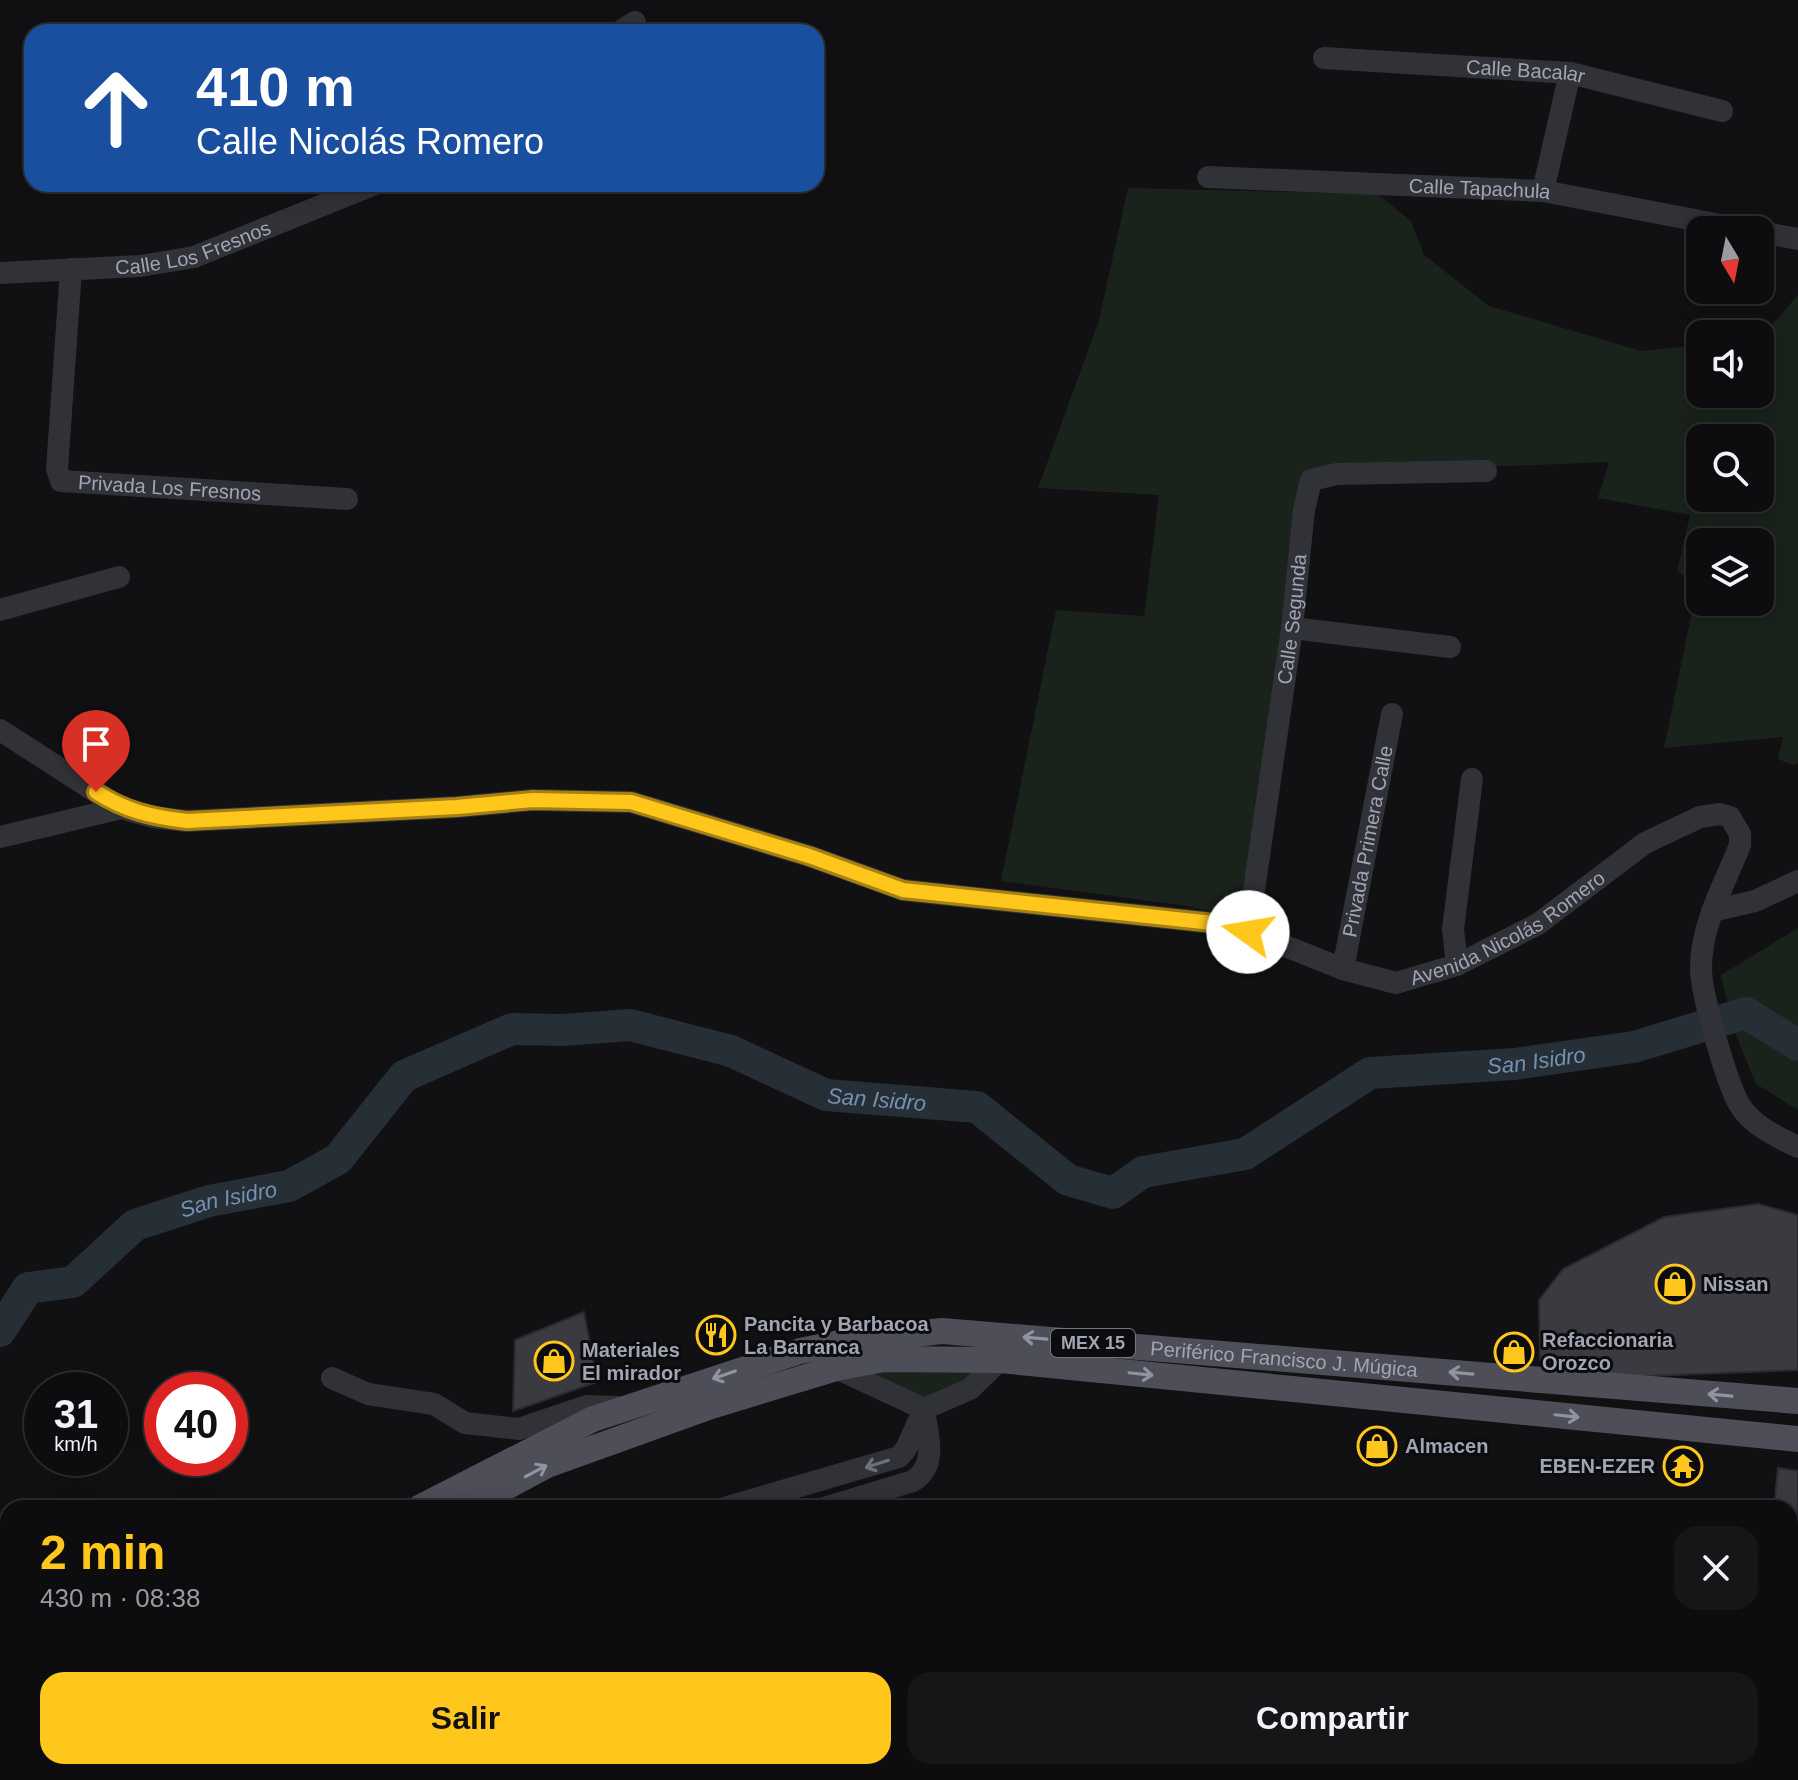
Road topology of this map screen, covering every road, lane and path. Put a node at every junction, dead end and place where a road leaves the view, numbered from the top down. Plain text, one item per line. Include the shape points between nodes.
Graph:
1 (1324, 58) dead end
2 (1570, 73) junction
3 (1722, 111) dead end
4 (1208, 177) dead end
5 (1543, 191) junction
6 (355, 192) edge
7 (1686, 218) edge
8 (1774, 235) edge
9 (1798, 239) edge
10 (71, 269) junction
11 (0, 273) edge
12 (1486, 471) dead end
13 (347, 499) dead end
14 (119, 577) dead end
15 (0, 610) edge
16 (1292, 628) junction
17 (1450, 647) dead end
18 (1392, 714) dead end
19 (0, 730) edge
20 (1472, 779) dead end
21 (121, 808) junction
22 (0, 837) edge
23 (1798, 881) edge
24 (1712, 911) junction
25 (1248, 932) junction
26 (1457, 965) junction
27 (1343, 969) junction
28 (1798, 1147) edge
29 (1000, 1360) junction
30 (836, 1368) junction
31 (332, 1378) dead end
32 (1798, 1401) edge
33 (630, 1407) junction
34 (924, 1409) junction
35 (1794, 1434) edge
36 (825, 1481) junction
37 (435, 1500) edge
38 (482, 1500) edge
39 (754, 1500) edge
40 (828, 1500) edge
41 (852, 1500) edge

1 - 2 street, Calle Bacalar
2 - 3 street, Calle Bacalar
2 - 5 street
4 - 5 street, Calle Tapachula
5 - 7 street, Calle Tapachula
6 - 10 street, Calle Los Fresnos via 194,257
8 - 9 street
10 - 11 street, Calle Los Fresnos
10 - 13 street, Privada Los Fresnos via 57,469 61,481
12 - 16 street, Calle Segunda via 1337,474 1311,480
14 - 15 street
16 - 17 street
16 - 25 street, Calle Segunda
18 - 27 street, Privada Primera Calle
19 - 21 street
20 - 26 street via 1453,929
21 - 22 street
21 - 25 street, Avenida Nicolás Romero via 187,821 533,800 631,802 903,890 1213,923
23 - 24 street via 1755,901
24 - 26 street, Avenida Nicolás Romero via 1740,845 1730,817 1720,814 1700,817 1645,843 1562,909
24 - 28 street, Avenida Nicolás Romero via 1700,966 1704,996 1739,1104 1766,1129
25 - 27 street, Avenida Nicolás Romero
26 - 27 street, Avenida Nicolás Romero via 1396,983
29 - 30 main road, Periférico Francisco J. Múgica / MEX 15 via 884,1359
29 - 34 street via 970,1389
29 -> 35 main road, Periférico Francisco J. Múgica / MEX 15
30 - 34 street
38 -> 30 main road, Periférico Francisco J. Múgica / MEX 15 via 547,1465
31 - 33 street via 368,1394 434,1404 465,1423 519,1429 587,1406
32 -> 33 main road, Periférico Francisco J. Múgica / MEX 15 via 942,1331 800,1351
33 - 37 main road, Periférico Francisco J. Múgica / MEX 15 via 580,1425
34 -> 36 street via 899,1457
34 - 41 street via 930,1462 924,1474
36 - 39 street
36 - 40 street

